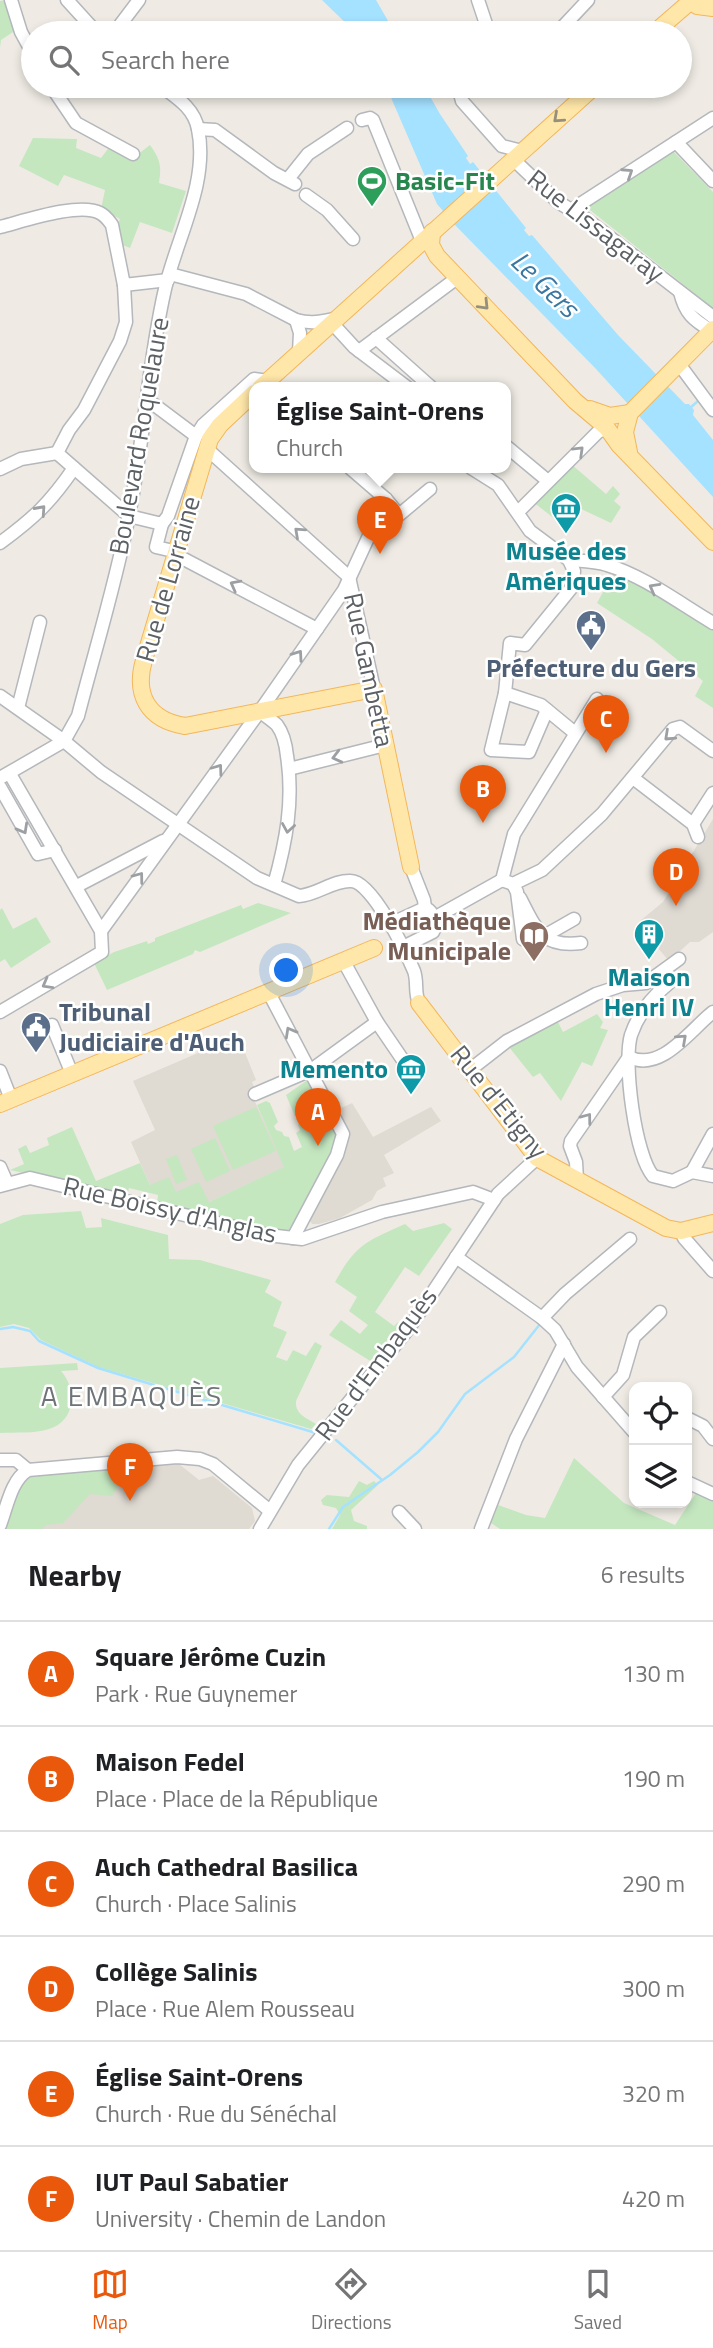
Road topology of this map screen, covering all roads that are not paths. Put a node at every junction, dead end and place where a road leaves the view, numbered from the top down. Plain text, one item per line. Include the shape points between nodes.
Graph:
1 (11, 0) edge
2 (66, 0) edge
3 (139, 0) edge
4 (478, 0) edge
5 (588, 0) edge
6 (690, 0) edge
7 (713, 8) edge
8 (86, 21) edge
9 (123, 21) edge
10 (485, 21) edge
11 (568, 21) edge
12 (667, 21) edge
13 (21, 32) edge
14 (59, 98) edge
15 (176, 98) edge
16 (461, 98) edge
17 (581, 98) edge
18 (713, 118) edge
19 (364, 120) dead end
20 (347, 128) dead end
21 (198, 129) junction
22 (676, 142) junction
23 (133, 154) dead end
24 (508, 159) junction
25 (713, 181) edge
26 (306, 195) dead end
27 (571, 210) junction
28 (0, 226) edge
29 (427, 236) junction
30 (353, 239) dead end
31 (406, 256) junction
32 (437, 256) junction
33 (169, 277) junction
34 (457, 278) junction
35 (124, 285) junction
36 (296, 320) junction
37 (335, 320) junction
38 (713, 326) edge
39 (315, 338) junction
40 (376, 338) junction
41 (359, 351) junction
42 (299, 352) junction
43 (677, 365) junction
44 (270, 382) edge
45 (400, 382) edge
46 (425, 382) edge
47 (249, 383) edge
48 (249, 398) edge
49 (148, 400) junction
50 (713, 410) edge
51 (630, 412) junction
52 (608, 422) junction
53 (69, 430) junction
54 (201, 442) junction
55 (511, 450) edge
56 (57, 453) junction
57 (629, 454) junction
58 (29, 457) junction
59 (74, 468) junction
60 (0, 469) edge
61 (356, 473) edge
62 (479, 473) edge
63 (548, 481) junction
64 (430, 489) dead end
65 (386, 499) junction
66 (518, 512) junction
67 (129, 516) junction
68 (162, 524) junction
69 (713, 542) edge
70 (0, 543) edge
71 (169, 551) dead end
72 (182, 558) dead end
73 (569, 560) junction
74 (349, 577) junction
75 (40, 622) dead end
76 (713, 622) edge
77 (317, 629) junction
78 (374, 689) junction
79 (510, 695) junction
80 (0, 696) edge
81 (597, 699) dead end
82 (18, 708) junction
83 (547, 710) junction
84 (260, 711) junction
85 (575, 733) junction
86 (64, 741) junction
87 (385, 745) junction
88 (713, 751) edge
89 (289, 769) junction
90 (5, 776) edge
91 (633, 778) junction
92 (0, 787) edge
93 (713, 793) edge
94 (177, 824) junction
95 (693, 824) junction
96 (698, 836) dead end
97 (167, 839) junction
98 (55, 850) junction
99 (411, 867) joint
100 (274, 885) junction
101 (511, 885) junction
102 (77, 886) junction
103 (261, 890) dead end
104 (425, 908) junction
105 (434, 918) junction
106 (574, 919) dead end
107 (390, 924) junction
108 (101, 931) junction
109 (544, 936) junction
110 (399, 943) junction
111 (580, 943) dead end
112 (374, 948) joint
113 (679, 959) dead end
114 (344, 962) junction
115 (668, 983) dead end
116 (269, 993) junction
117 (419, 1003) joint
118 (0, 1012) edge
119 (713, 1012) edge
120 (377, 1022) junction
121 (52, 1025) dead end
122 (629, 1057) junction
123 (409, 1069) dead end
124 (471, 1069) junction
125 (311, 1070) junction
126 (0, 1071) edge
127 (67, 1076) junction
128 (255, 1094) dead end
129 (6, 1101) edge
130 (713, 1134) edge
131 (537, 1158) junction
132 (0, 1167) edge
133 (692, 1172) junction
134 (713, 1176) edge
135 (577, 1180) junction
136 (4, 1185) edge
137 (494, 1200) junction
138 (713, 1223) edge
139 (683, 1234) junction
140 (293, 1238) junction
141 (630, 1239) dead end
142 (456, 1257) junction
143 (713, 1271) edge
144 (660, 1312) dead end
145 (542, 1318) junction
146 (564, 1344) junction
147 (603, 1397) junction
148 (692, 1420) edge
149 (629, 1426) edge
150 (713, 1439) edge
151 (0, 1460) edge
152 (28, 1469) junction
153 (692, 1484) edge
154 (713, 1494) edge
155 (270, 1511) junction
156 (399, 1512) dead end
157 (0, 1525) edge
158 (260, 1529) edge
159 (415, 1529) edge
160 (481, 1529) edge

1 - 13 street
2 - 8 street
3 - 9 street
4 - 10 street
5 - 11 street
6 - 7 main road
6 - 12 main road
14 - 23 street via 76,123
15 - 21 street via 190,109
16 - 24 street, Rue Lissagaray
17 -> 24 main road
18 - 22 street
19 - 29 street via 373,120
20 - 21 street via 308,154 291,182 215,130
21 - 33 street, Boulevard Roquelaure via 199,174
22 - 25 street
27 -> 22 street
24 - 27 street, Rue Lissagaray
24 - 29 main road
26 - 30 street
27 - 38 street, Rue Lissagaray via 680,292 688,315 696,322
28 - 35 street via 68,211 97,211 112,225
29 - 31 main road
29 - 32 main road
31 - 32 main road via 421,252
31 - 37 main road
32 - 34 main road
33 - 35 street
33 - 36 street via 241,292
33 - 49 street, Boulevard Roquelaure
34 - 40 street
34 -> 52 main road via 575,401
35 - 53 street via 126,322 120,341
36 - 37 street
36 - 39 street
36 - 42 street
37 - 39 main road
37 - 41 street
38 - 43 main road
39 - 42 main road
40 - 41 street
40 - 46 street
41 - 45 street
42 - 44 main road
43 - 50 street
43 - 51 main road
47 - 54 street via 203,425
48 - 54 main road, Rue de Lorraine
49 - 54 street, Rue Gambetta
49 - 67 street, Boulevard Roquelaure
51 - 52 main road
51 - 57 main road via 625,432
52 - 57 main road
63 -> 52 street
53 - 56 street
53 - 58 street
54 - 68 street
74 -> 54 street, Rue Gambetta
54 - 84 main road, Rue de Lorraine via 140,687 154,713 178,725
55 - 63 street
56 - 58 street
56 - 59 street
57 - 69 main road
58 - 60 street
59 - 67 street
70 -> 59 street via 33,519
61 - 65 street
62 - 66 street via 498,485
63 - 66 street
64 - 65 street via 399,515
65 - 74 street
66 - 73 street via 530,531
67 - 68 street
67 - 86 street, Boulevard Roquelaure via 78,716
68 - 71 street via 156,547
77 -> 72 street
76 -> 73 street via 612,566
73 - 79 street via 573,586 525,645 510,643
74 - 77 street
74 - 78 street, Rue Gambetta
75 - 82 street
84 -> 77 street
78 - 84 main road, Rue de Lorraine
78 - 87 main road, Rue Gambetta
79 - 83 street
79 - 83 street via 491,750 529,752
80 - 82 street
81 - 85 street
82 - 86 street
83 - 85 street
84 - 89 street via 278,726
94 -> 84 street
85 - 101 street via 514,834
86 - 90 street
86 - 94 street via 100,772
87 -> 89 street
87 - 99 main road, Rue Gambetta
88 -> 91 street via 676,728
89 -> 100 street via 290,812
90 - 98 street
91 - 95 street
91 - 101 street via 542,870
92 -> 98 street via 38,854
93 - 95 street
94 - 97 street
94 - 100 street
95 - 96 street
97 - 102 street
108 -> 97 street
98 - 102 street
99 - 104 street, Rue Gambetta
100 - 103 street
100 - 107 street, Rue d'Etigny via 303,896 350,880 377,901
101 - 105 street
101 - 109 street via 523,939
102 - 108 street
104 - 105 street
104 - 107 street
105 - 110 street via 433,932
106 - 109 street
107 - 110 street, Rue d'Etigny
108 -> 118 street via 98,955
109 - 111 street via 564,945
110 - 112 street
110 - 117 street, Rue d'Etigny via 414,972
112 - 114 main road
113 - 124 street via 646,983 596,993 507,1041
114 - 116 main road
114 - 120 street
115 - 122 street via 642,1012 631,1037
125 -> 116 street
116 - 127 main road
117 - 124 main road, Rue d'Etigny
122 -> 119 street via 648,1060 673,1047
120 - 123 street
120 - 125 street
121 - 127 street
122 - 133 street via 637,1130 646,1164 653,1176 673,1181
135 -> 122 street via 571,1141
124 - 131 main road, Rue d'Etigny
125 - 128 street
125 - 140 street via 343,1139
126 - 129 street
127 - 129 main road
130 - 133 street
131 - 135 main road, Rue d'Etigny
131 - 137 street, Rue d'Embaquès
132 - 136 street
133 - 134 street
135 - 139 main road, Rue d'Etigny
136 - 140 street, Rue Boissy d'Anglas via 30,1178
137 - 140 street, Rue Boissy d'Anglas via 473,1192 394,1209 319,1235
137 - 142 street, Rue d'Embaquès
138 - 139 main road
139 - 143 street
141 - 145 street
142 - 145 street
142 - 155 street, Rue d'Embaquès via 409,1328 298,1465
144 - 147 street via 634,1337 623,1375
145 - 146 street
146 - 147 street
146 - 160 street via 516,1439
147 - 149 street
148 - 150 street
151 - 152 street via 16,1460
152 - 155 street via 200,1459 213,1464
152 - 157 street via 15,1483
153 - 154 street
155 - 158 street, Rue d'Embaquès
156 - 159 street

